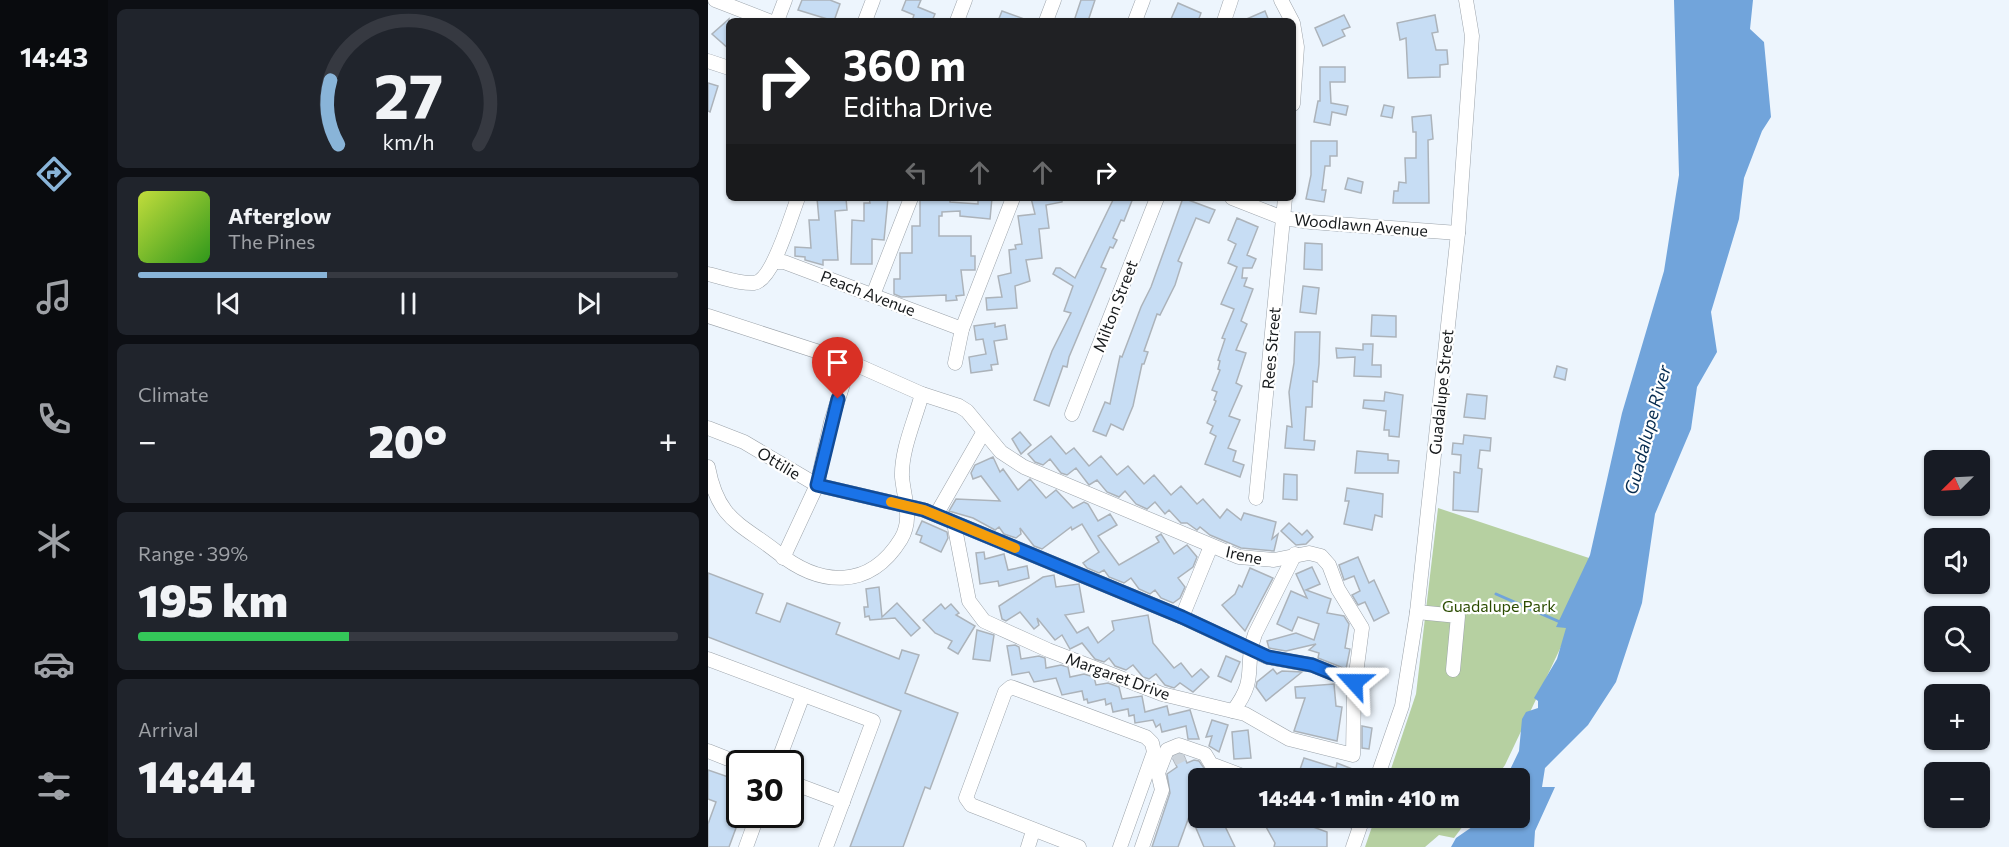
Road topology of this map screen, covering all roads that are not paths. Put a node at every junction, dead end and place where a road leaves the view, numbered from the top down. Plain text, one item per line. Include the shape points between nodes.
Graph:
1 (715, 0) edge
2 (785, 0) edge
3 (873, 0) edge
4 (965, 0) edge
5 (1054, 0) edge
6 (1143, 0) edge
7 (1231, 0) edge
8 (1281, 0) edge
9 (1466, 0) edge
10 (761, 18) edge
11 (778, 18) edge
12 (866, 18) edge
13 (958, 18) edge
14 (1047, 18) edge
15 (1136, 18) edge
16 (1225, 18) edge
17 (1290, 18) edge
18 (1296, 39) edge
19 (708, 61) edge
20 (726, 67) edge
21 (1296, 70) edge
22 (797, 201) edge
23 (910, 201) edge
24 (1012, 201) edge
25 (1156, 201) edge
26 (1240, 201) edge
27 (1285, 201) edge
28 (1283, 218) junction
29 (1458, 233) junction
30 (774, 262) junction
31 (708, 274) edge
32 (873, 295) junction
33 (708, 316) edge
34 (962, 329) junction
35 (850, 362) junction
36 (954, 363) dead end
37 (922, 393) junction
38 (1072, 414) dead end
39 (708, 428) edge
40 (983, 433) junction
41 (708, 467) edge
42 (817, 485) junction
43 (1256, 498) dead end
44 (906, 505) junction
45 (936, 515) junction
46 (954, 523) junction
47 (1211, 546) junction
48 (1295, 554) junction
49 (783, 558) junction
50 (1417, 612) junction
51 (1182, 617) junction
52 (1251, 649) junction
53 (708, 659) edge
54 (1454, 670) dead end
55 (1354, 682) junction
56 (803, 695) junction
57 (1233, 711) junction
58 (782, 750) edge
59 (708, 751) edge
60 (1353, 755) joint
61 (726, 758) edge
62 (1222, 768) edge
63 (1380, 768) edge
64 (804, 787) edge
65 (843, 802) junction
66 (753, 828) edge
67 (1360, 828) edge
68 (1033, 831) junction
69 (746, 847) edge
70 (826, 847) edge
71 (1028, 847) edge
72 (1079, 847) edge
73 (1120, 847) edge
74 (1142, 847) edge
75 (1353, 847) edge

1 - 10 street
2 - 11 street
3 - 12 street
4 - 13 street
5 - 14 street
6 - 15 street
7 - 16 street
8 - 17 street
9 - 29 street, Guadalupe Street via 1472,36
18 - 21 street
19 - 20 street
22 - 30 street
23 - 32 street
24 - 34 street
25 - 38 street, Milton Street
26 - 28 street, Woodlawn Avenue
27 - 28 street, Rees Street
28 - 29 street, Woodlawn Avenue
28 - 43 street, Rees Street
29 - 50 street, Guadalupe Street
30 - 31 street via 760,281
30 - 32 street, Peach Avenue via 784,262
32 - 34 street, Peach Avenue
33 - 35 street, Irene
34 - 36 street
35 - 37 street, Irene
35 - 42 street
37 - 40 street, Irene via 967,411
37 - 44 street via 904,456
39 - 42 street, Ottilie via 744,442
40 - 45 street
40 - 47 street, Irene via 1001,452 1024,467
41 - 49 street via 720,504 731,518
42 - 44 street, Ottilie
42 - 49 street
44 - 45 street, Ottilie
44 - 49 street via 906,531 900,541 884,560 856,577 819,576
45 - 46 street, Ottilie
46 - 51 street, Ottilie
46 - 57 street, Margaret Drive via 969,601 984,621 1162,694
47 - 48 street, Irene via 1248,558 1274,560
47 - 51 street
48 - 52 street
48 - 55 street, Irene via 1321,556 1362,628
50 - 54 street via 1458,616
50 - 63 street, Guadalupe Street via 1402,706
51 - 52 street, Ottilie
52 - 55 street, Ottilie via 1268,657 1312,665
52 - 57 street via 1250,682
53 - 56 street
55 - 60 street, Irene
56 - 58 street
56 - 65 street via 873,721
57 - 60 street, Margaret Drive via 1289,739
59 - 61 street
62 - 74 street via 1211,764 1205,754 1178,757 1158,773 1162,790
64 - 65 street
65 - 70 street
66 - 69 street
67 - 75 street
68 - 71 street
68 - 72 street
68 - 73 street via 971,805 966,798 1005,692 1011,687 1146,737 1152,744 1154,752

